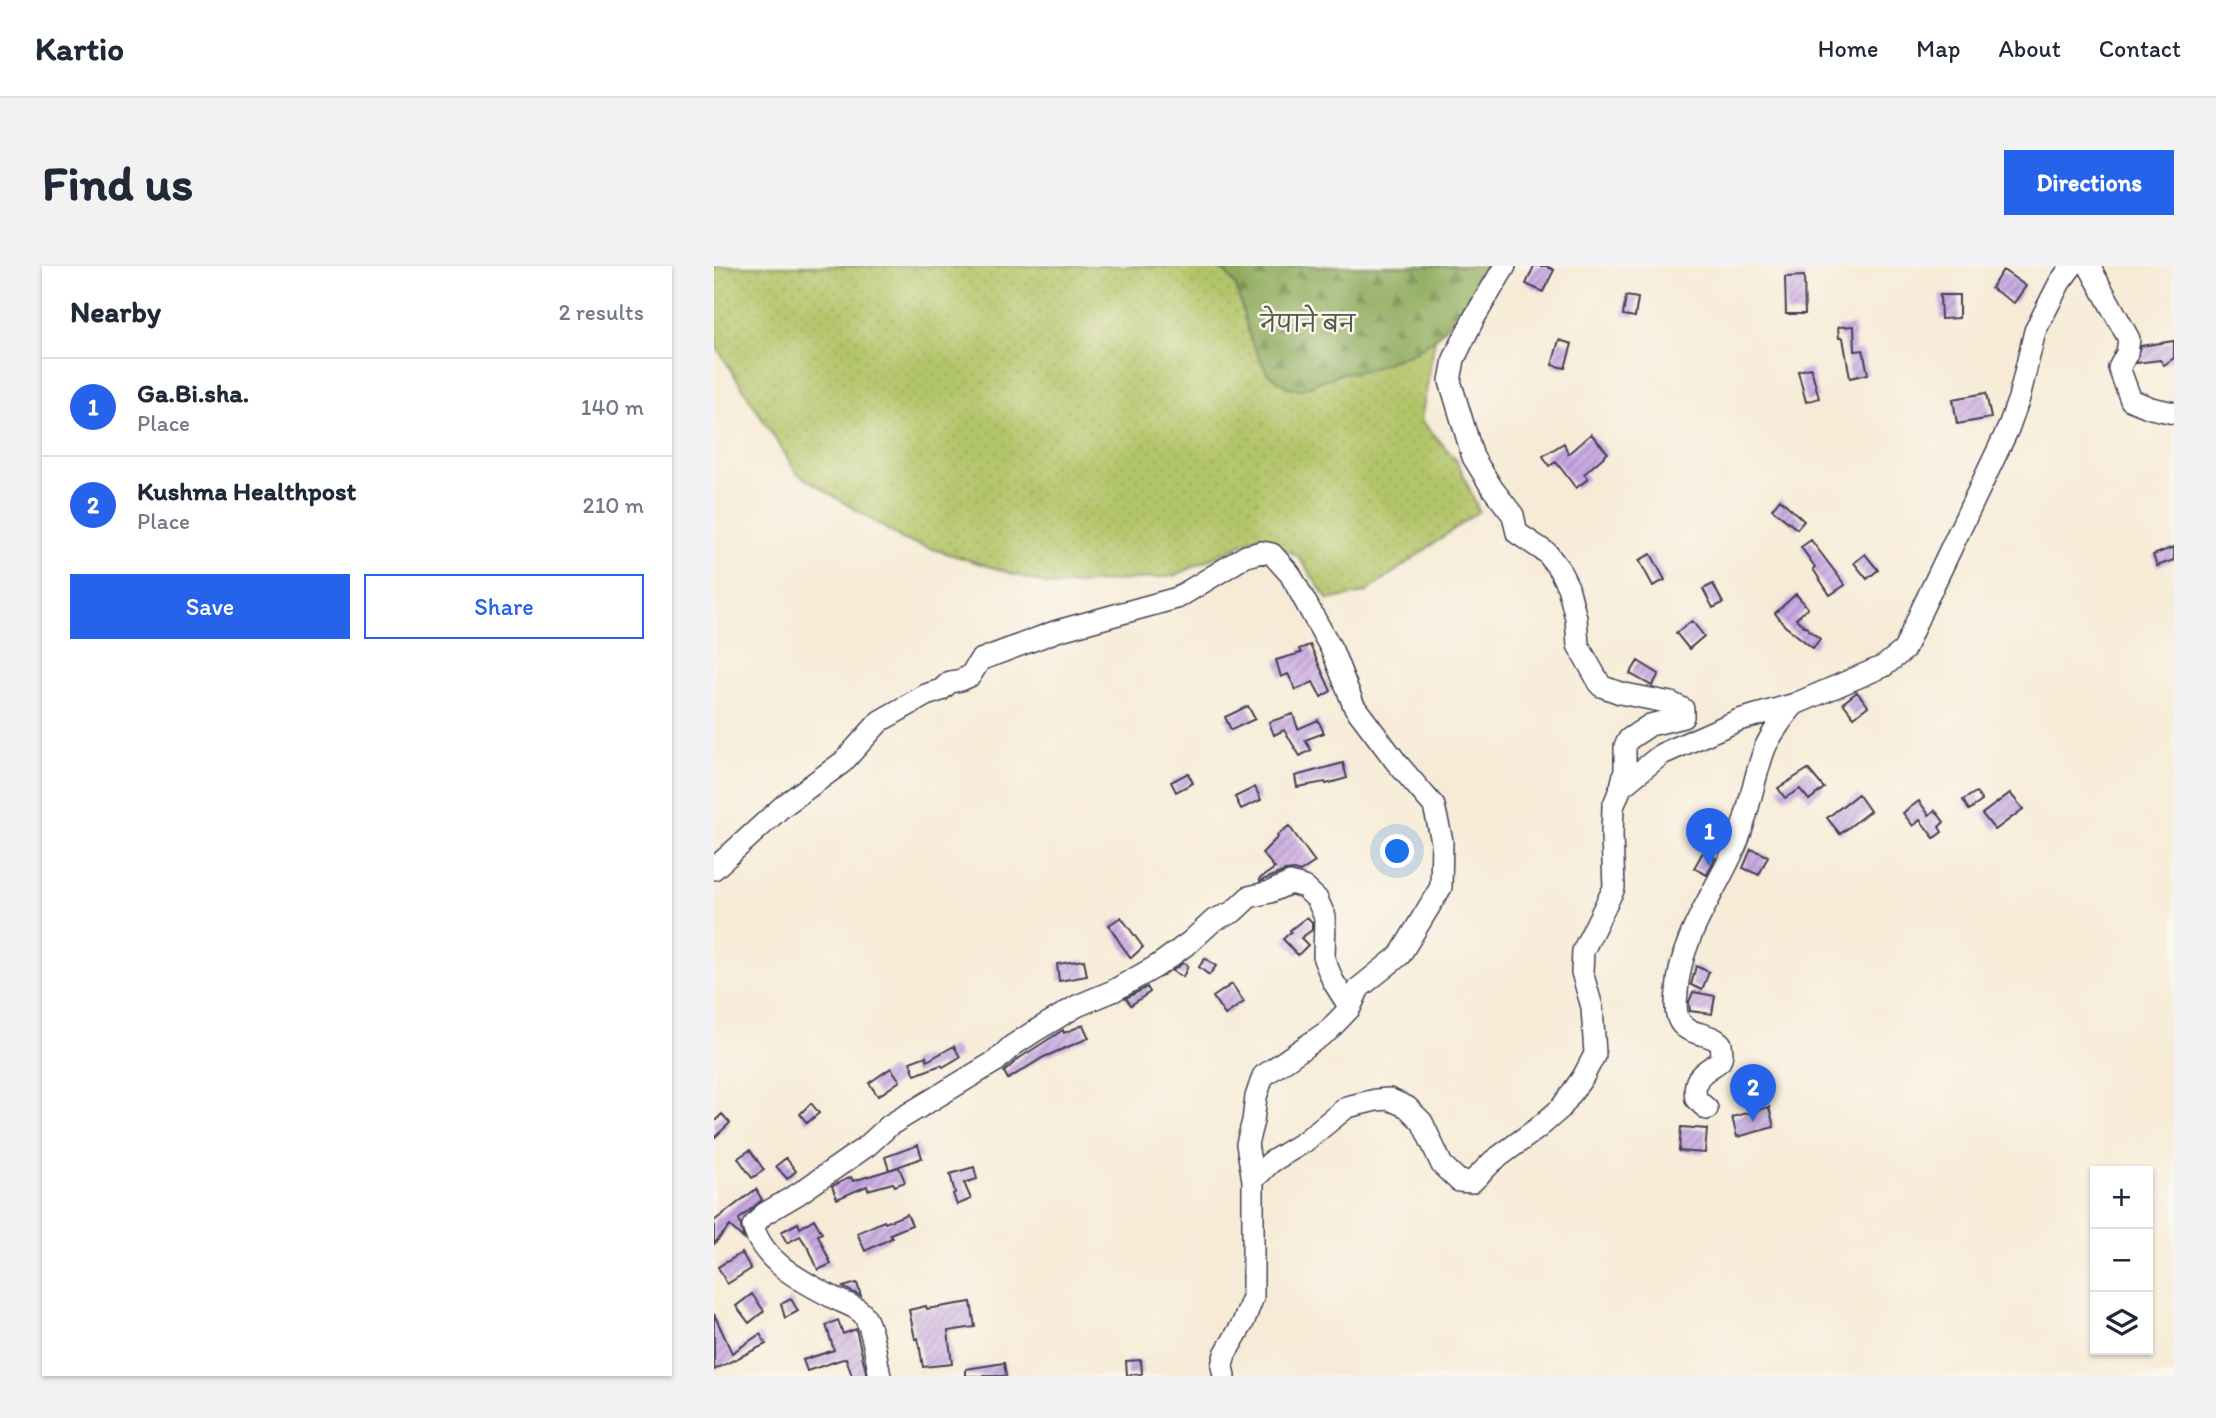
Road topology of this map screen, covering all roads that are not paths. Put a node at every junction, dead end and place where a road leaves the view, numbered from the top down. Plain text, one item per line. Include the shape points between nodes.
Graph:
1 (1505, 266) edge
2 (2072, 266) edge
3 (2089, 266) edge
4 (2174, 413) edge
5 (1795, 704) junction
6 (1621, 788) junction
7 (714, 869) edge
8 (1350, 1008) junction
9 (1707, 1109) dead end
10 (1253, 1181) junction
11 (880, 1376) edge
12 (1224, 1376) edge

1 - 6 street via 1454,359 1450,381 1473,457 1513,515 1517,533 1547,553 1568,587 1578,645 1601,685 1683,709 1683,717 1650,725 1629,739
2 - 5 street via 2035,331 2008,429 1904,650 1884,666
3 - 4 street via 2129,340 2119,368 2131,400
5 - 6 street via 1739,720 1662,754
5 - 9 street via 1766,745 1737,844 1695,924 1678,975 1676,1009 1681,1025 1721,1044 1720,1061 1703,1071 1696,1085 1696,1099
6 - 10 street via 1613,807 1614,888 1583,951 1595,1054 1561,1108 1472,1182 1460,1181 1442,1165 1422,1122 1407,1107 1389,1099 1348,1107 1271,1162
7 - 8 street via 783,806 843,762 880,721 950,682 970,676 981,660 1057,631 1177,598 1246,556 1272,554 1290,575 1332,650 1354,706 1434,806 1442,841 1441,887 1400,955 1359,988
8 - 10 street via 1328,1031 1263,1076 1247,1144
8 - 11 street via 1324,959 1325,917 1317,899 1304,887 1290,883 1248,897 1157,965 1024,1038 764,1214 753,1226 772,1259 862,1312
10 - 12 street via 1254,1297 1225,1354

